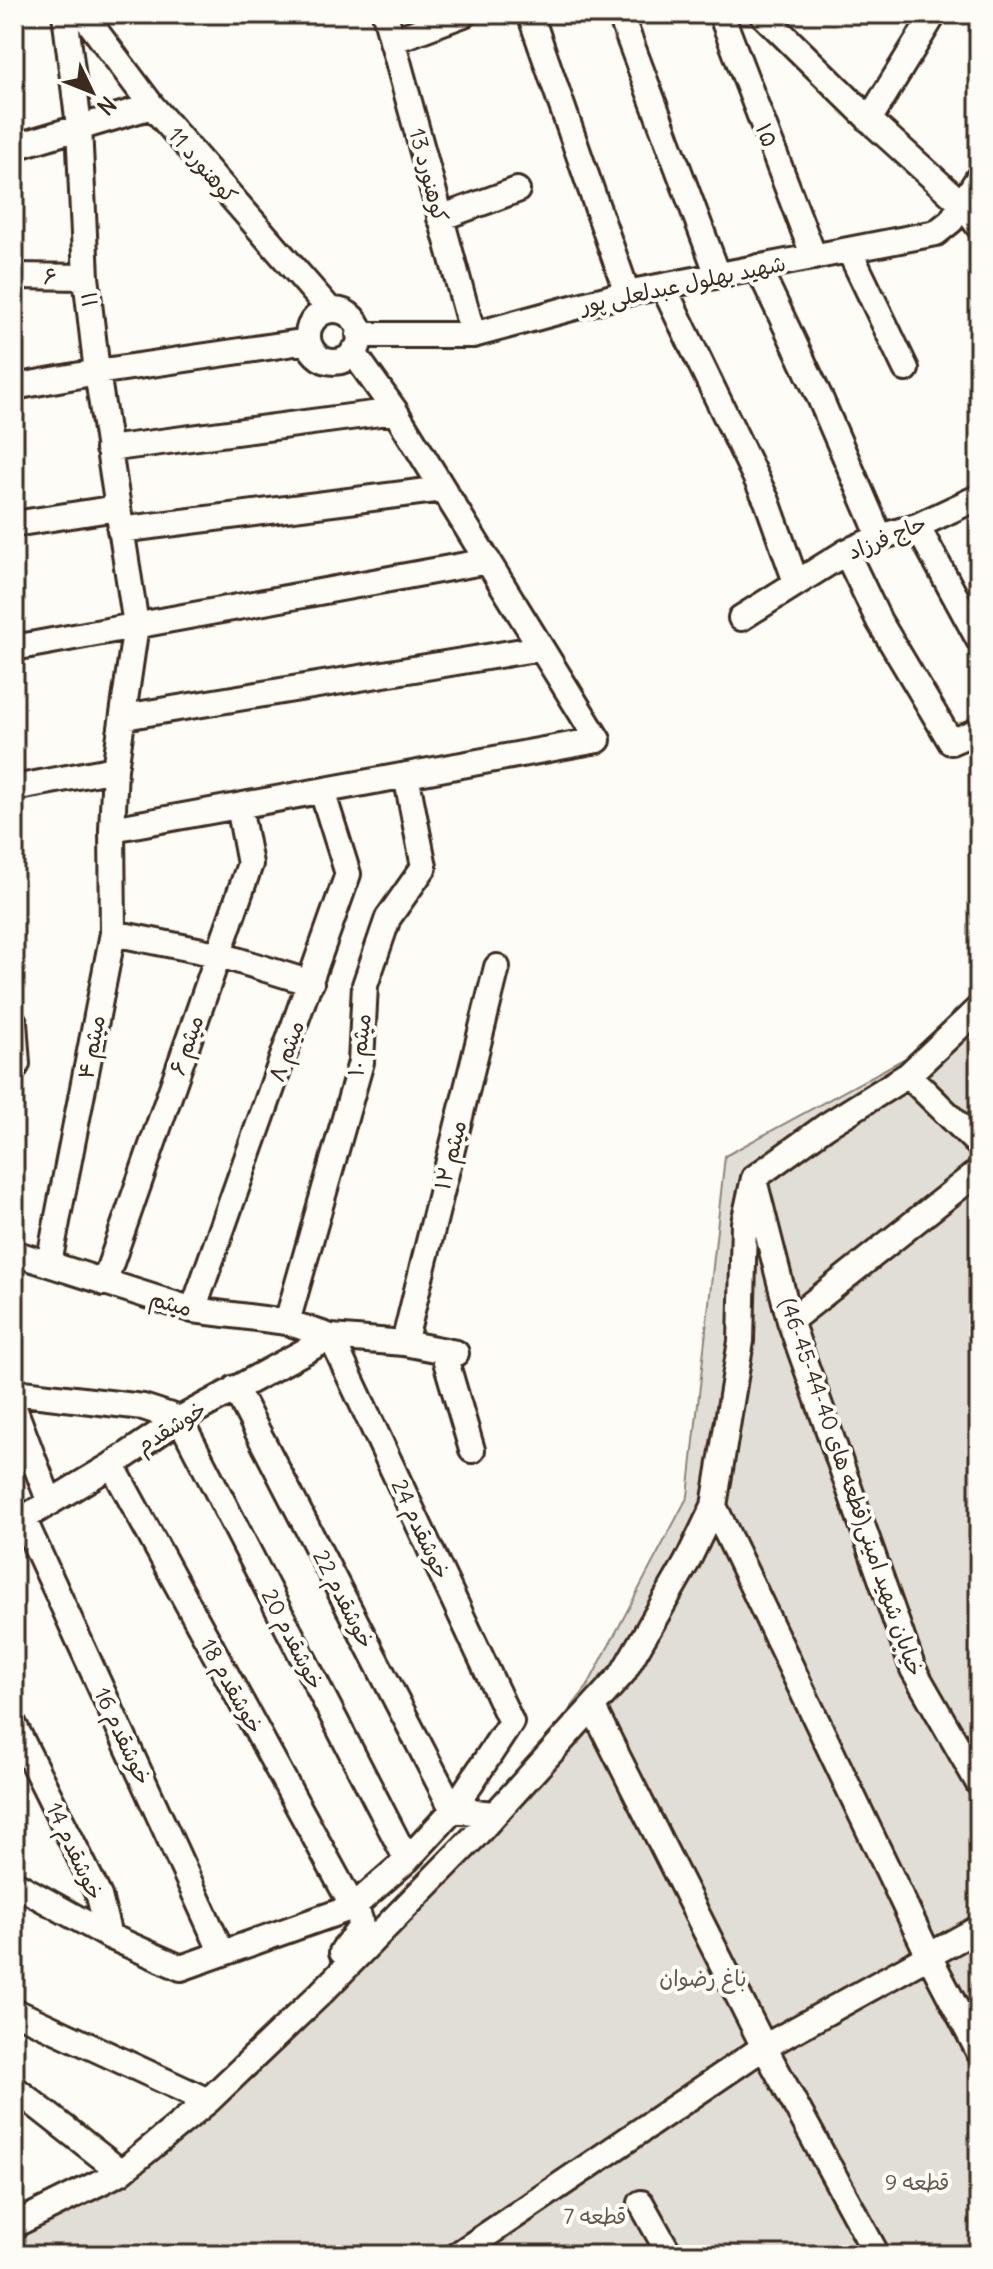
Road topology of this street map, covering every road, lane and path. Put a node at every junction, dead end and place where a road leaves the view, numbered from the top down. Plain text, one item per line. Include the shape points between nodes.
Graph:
1 (65, 14) edge
2 (83, 14) edge
3 (385, 14) edge
4 (464, 14) edge
5 (530, 14) edge
6 (620, 14) edge
7 (721, 14) edge
8 (762, 14) edge
9 (934, 14) edge
10 (392, 41) junction
11 (152, 106) junction
12 (869, 120) junction
13 (79, 126) junction
14 (14, 147) edge
15 (979, 177) edge
16 (517, 190) dead end
17 (963, 205) junction
18 (440, 218) junction
19 (979, 227) edge
20 (849, 250) junction
21 (814, 257) junction
22 (758, 267) junction
23 (718, 275) junction
24 (14, 276) edge
25 (86, 277) junction
26 (663, 286) junction
27 (627, 293) junction
28 (330, 310) junction
29 (473, 335) junction
30 (308, 341) junction
31 (356, 343) junction
32 (906, 369) dead end
33 (97, 372) junction
34 (14, 387) edge
35 (395, 411) junction
36 (108, 449) junction
37 (443, 489) junction
38 (979, 497) edge
39 (119, 519) junction
40 (14, 524) edge
41 (917, 526) junction
42 (880, 537) junction
43 (846, 552) junction
44 (488, 561) junction
45 (796, 582) junction
46 (741, 618) dead end
47 (136, 625) junction
48 (979, 640) edge
49 (14, 648) edge
50 (541, 648) junction
51 (124, 717) junction
52 (979, 730) edge
53 (115, 769) junction
54 (406, 775) junction
55 (14, 788) edge
56 (322, 791) junction
57 (239, 806) junction
58 (112, 829) junction
59 (113, 933) junction
60 (217, 954) junction
61 (497, 967) dead end
62 (311, 983) junction
63 (979, 1008) edge
64 (14, 1022) edge
65 (14, 1069) edge
66 (908, 1075) junction
67 (979, 1145) edge
68 (979, 1171) edge
69 (754, 1178) junction
70 (14, 1253) edge
71 (49, 1263) junction
72 (104, 1283) junction
73 (193, 1310) junction
74 (790, 1321) junction
75 (287, 1322) junction
76 (331, 1337) junction
77 (404, 1343) junction
78 (235, 1388) junction
79 (14, 1392) edge
80 (14, 1408) edge
81 (180, 1419) junction
82 (472, 1450) dead end
83 (112, 1465) junction
84 (50, 1503) junction
85 (714, 1506) junction
86 (18, 1521) edge
87 (593, 1708) junction
88 (14, 1725) edge
89 (979, 1784) edge
90 (453, 1810) junction
91 (494, 1814) junction
92 (407, 1860) junction
93 (14, 1883) edge
94 (353, 1907) junction
95 (979, 1928) edge
96 (109, 1936) junction
97 (222, 1953) junction
98 (929, 1956) junction
99 (321, 1993) junction
100 (14, 2011) edge
101 (764, 2047) junction
102 (979, 2052) edge
103 (14, 2088) edge
104 (208, 2101) junction
105 (121, 2172) junction
106 (641, 2203) dead end
107 (14, 2225) edge
108 (457, 2255) edge
109 (670, 2255) edge
110 (877, 2255) edge

1 - 13 street, ۱۱
2 - 11 street, کوهنورد 11
3 - 10 street, کوهنورد 13
4 - 10 street
5 - 27 street
6 - 23 street
7 - 21 street, ۱۵
8 - 12 street
9 - 12 street
10 - 18 street, کوهنورد 13
11 - 13 street
11 - 28 street, کوهنورد 11
12 - 17 street
13 - 14 street
13 - 25 street, ۱۱
15 - 17 street, شهید بهلول عبدلعلی پور
16 - 18 street
17 - 19 street
17 - 20 street, شهید بهلول عبدلعلی پور via 936,233
18 - 29 street, کوهنورد 13
20 - 21 street, شهید بهلول عبدلعلی پور
20 - 32 street
21 - 22 street, شهید بهلول عبدلعلی پور
22 - 23 street, شهید بهلول عبدلعلی پور
22 - 42 street
23 - 26 street, شهید بهلول عبدلعلی پور
24 - 25 street, ۶
25 - 33 street, ۱۱
26 - 27 street, شهید بهلول عبدلعلی پور
26 - 45 street via 767,501
27 - 29 street, شهید بهلول عبدلعلی پور
28 - 30 street via 310,324
28 - 31 street via 347,313 358,326
29 - 31 street, شهید بهلول عبدلعلی پور
30 - 31 street via 316,355 331,361 347,358
30 - 33 street
31 - 35 street
33 - 34 street
33 - 36 street, ۱۱
35 - 36 street
35 - 37 street
36 - 39 street, ۱۱
37 - 39 street
37 - 44 street
38 - 41 street, حاج فرزاد
39 - 40 street
39 - 47 street, ۱۱
41 - 42 street, حاج فرزاد
41 - 48 street
42 - 43 street, حاج فرزاد
43 - 45 street, حاج فرزاد
43 - 52 street via 879,621 951,742
44 - 47 street
44 - 50 street
45 - 46 street, حاج فرزاد
47 - 49 street
47 - 51 street, ۴ میثم
50 - 51 street
50 - 54 street via 598,740
51 - 53 street, ۴ میثم
53 - 55 street
53 - 58 street, ۴ میثم
54 - 56 street
54 - 75 street, ۱۰ میثم via 424,867 388,918 365,985 361,1062
56 - 57 street
56 - 62 street, ۸ میثم via 348,874
57 - 58 street
57 - 60 street, ۶ میثم via 250,864
58 - 59 street, ۴ میثم
59 - 60 street
59 - 71 street, ۴ میثم
60 - 62 street
60 - 72 street, ۶ میثم
61 - 77 street, ۱۲ میثم
62 - 73 street, ۸ میثم
63 - 66 street
64 - 65 street
66 - 67 street
66 - 69 street
68 - 74 street
69 - 74 street, خیابان شهید امینی(قطعه های 40-44-45-46)
69 - 85 street via 744,1223 741,1341
70 - 71 street, میثم
71 - 72 street, میثم
72 - 73 street, میثم
73 - 75 street, میثم
74 - 89 street, خیابان شهید امینی(قطعه های 40-44-45-46) via 913,1669
75 - 76 street, میثم
76 - 77 street, میثم
76 - 78 street, خوشقدم
76 - 90 street, خوشقدم 24 via 511,1722
77 - 82 street, میثم via 449,1352
78 - 81 street, خوشقدم
78 - 90 street, خوشقدم 22
79 - 81 street via 143,1407
80 - 84 street
81 - 83 street, خوشقدم
81 - 92 street, خوشقدم 20
83 - 84 street, خوشقدم
83 - 94 street, خوشقدم 18
84 - 86 street, خوشقدم
85 - 87 street via 623,1673
85 - 98 street
86 - 97 street, خوشقدم 16
87 - 91 street
87 - 101 street
88 - 96 street, خوشقدم 14 via 99,1896
90 - 91 street
90 - 92 street
91 - 99 street
92 - 94 street
93 - 96 street
94 - 97 street
94 - 99 street via 360,1929
95 - 98 street
96 - 97 street via 181,1968
98 - 101 street
98 - 102 street
99 - 104 street
100 - 104 street
101 - 108 street
101 - 110 street
103 - 105 street
104 - 105 street
105 - 107 street
106 - 109 street

